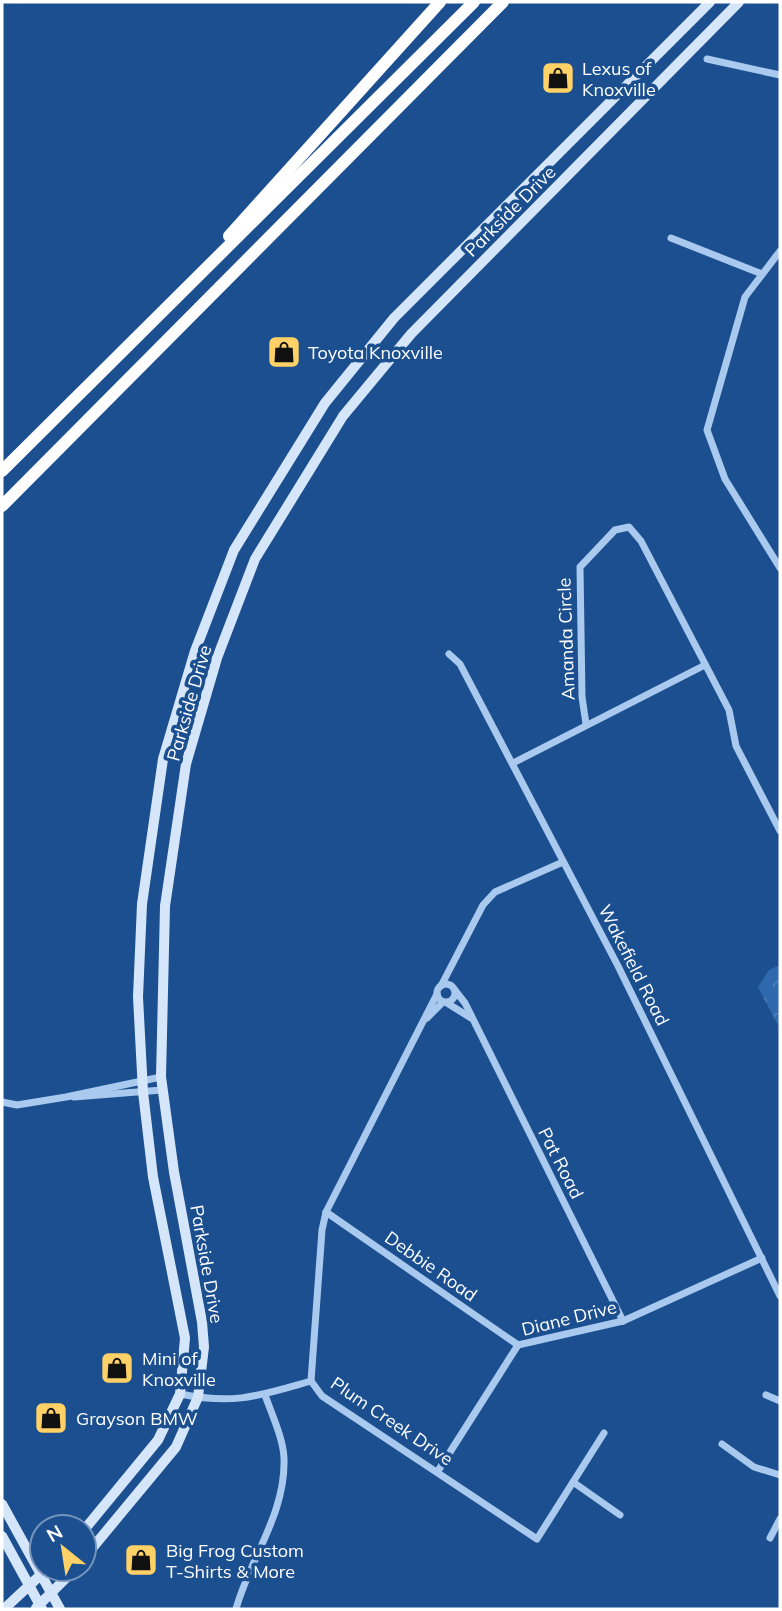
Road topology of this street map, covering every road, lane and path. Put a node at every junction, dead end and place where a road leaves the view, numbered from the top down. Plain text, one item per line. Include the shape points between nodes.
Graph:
1 (440, 2) edge
2 (474, 2) edge
3 (503, 2) edge
4 (514, 2) edge
5 (710, 2) edge
6 (739, 2) edge
7 (483, 22) junction
8 (707, 59) dead end
9 (780, 75) edge
10 (671, 237) dead end
11 (780, 251) edge
12 (762, 274) junction
13 (141, 333) junction
14 (2, 471) edge
15 (2, 506) edge
16 (780, 568) edge
17 (449, 654) dead end
18 (705, 665) junction
19 (586, 724) junction
20 (513, 763) junction
21 (780, 831) edge
22 (563, 862) junction
23 (452, 967) junction
24 (441, 986) junction
25 (454, 988) junction
26 (437, 994) junction
27 (445, 1002) junction
28 (427, 1018) junction
29 (471, 1019) junction
30 (161, 1077) junction
31 (142, 1080) junction
32 (162, 1090) junction
33 (143, 1092) junction
34 (66, 1097) junction
35 (2, 1102) edge
36 (326, 1212) junction
37 (762, 1258) junction
38 (780, 1296) edge
39 (623, 1321) junction
40 (518, 1345) junction
41 (311, 1381) junction
42 (180, 1394) junction
43 (265, 1395) junction
44 (766, 1395) dead end
45 (198, 1397) junction
46 (780, 1401) edge
47 (604, 1433) dead end
48 (722, 1444) dead end
49 (138, 1466) junction
50 (438, 1471) junction
51 (157, 1474) junction
52 (780, 1475) edge
53 (573, 1482) junction
54 (2, 1504) edge
55 (98, 1513) edge
56 (620, 1515) dead end
57 (780, 1519) edge
58 (2, 1536) edge
59 (770, 1538) dead end
60 (98, 1542) edge
61 (28, 1545) edge
62 (33, 1583) edge
63 (48, 1583) edge
64 (62, 1583) edge
65 (30, 1586) junction
66 (52, 1594) junction
67 (39, 1608) edge
68 (4, 1609) edge
69 (60, 1609) edge
70 (236, 1609) edge

1 - 13 highway
2 - 13 highway
3 - 7 highway
4 - 7 highway
5 - 31 street, Parkside Drive via 394,318 325,403 234,550 195,651 163,760 142,904 138,998
6 - 30 street, Parkside Drive via 411,334 343,416 261,548 217,658 186,764 165,906
7 - 15 highway
8 - 9 street
10 - 12 street
11 - 12 street
12 - 16 street via 745,297 707,430 725,478
13 - 14 highway
17 - 20 street, Wakefield Road via 460,664
18 - 19 street
18 - 19 street, Amanda Circle via 634,529 620,527 580,567
18 - 21 street via 733,720 736,746
19 - 20 street
20 - 22 street, Wakefield Road
22 - 23 street, Plum Creek Drive via 495,892 483,905
22 - 37 street, Wakefield Road
23 - 24 street, Plum Creek Drive
23 - 25 street, Plum Creek Drive
24 - 25 street
24 - 26 street, Plum Creek Drive
25 - 27 street, Plum Creek Drive via 454,998
25 - 29 street, Pat Road
26 - 27 street
26 - 28 street, Plum Creek Drive
27 - 28 street, Plum Creek Drive
27 - 29 street, Pat Road
28 - 36 street, Plum Creek Drive
29 - 39 street, Pat Road
30 - 31 street
30 - 32 street, Parkside Drive
31 - 33 street, Parkside Drive
31 - 34 street
32 - 33 street
32 - 45 street, Parkside Drive via 202,1322
33 - 34 street
33 - 42 street, Parkside Drive via 153,1177 185,1338
34 - 35 street via 17,1105
36 - 40 street, Debbie Road
36 - 41 street, Plum Creek Drive
37 - 38 street, Wakefield Road
37 - 39 street, Diane Drive
39 - 40 street, Diane Drive
40 - 50 street, Diane Drive
41 - 43 street
41 - 50 street, Plum Creek Drive via 322,1396
42 - 45 street
42 - 49 street, Parkside Drive via 158,1440
43 - 45 street via 220,1401
43 - 70 street via 284,1456 283,1481 267,1536
44 - 46 street
45 - 51 street, Parkside Drive via 176,1447
47 - 53 street, Plum Creek Drive
48 - 52 street via 754,1467
49 - 51 street
49 - 55 street, Parkside Drive
50 - 53 street, Plum Creek Drive via 537,1539
51 - 60 street, Parkside Drive
53 - 56 street
54 - 61 street
57 - 59 street
58 - 65 street
62 - 65 street
63 - 66 street
64 - 66 street
65 - 67 street
65 - 68 street
66 - 67 street
66 - 69 street

